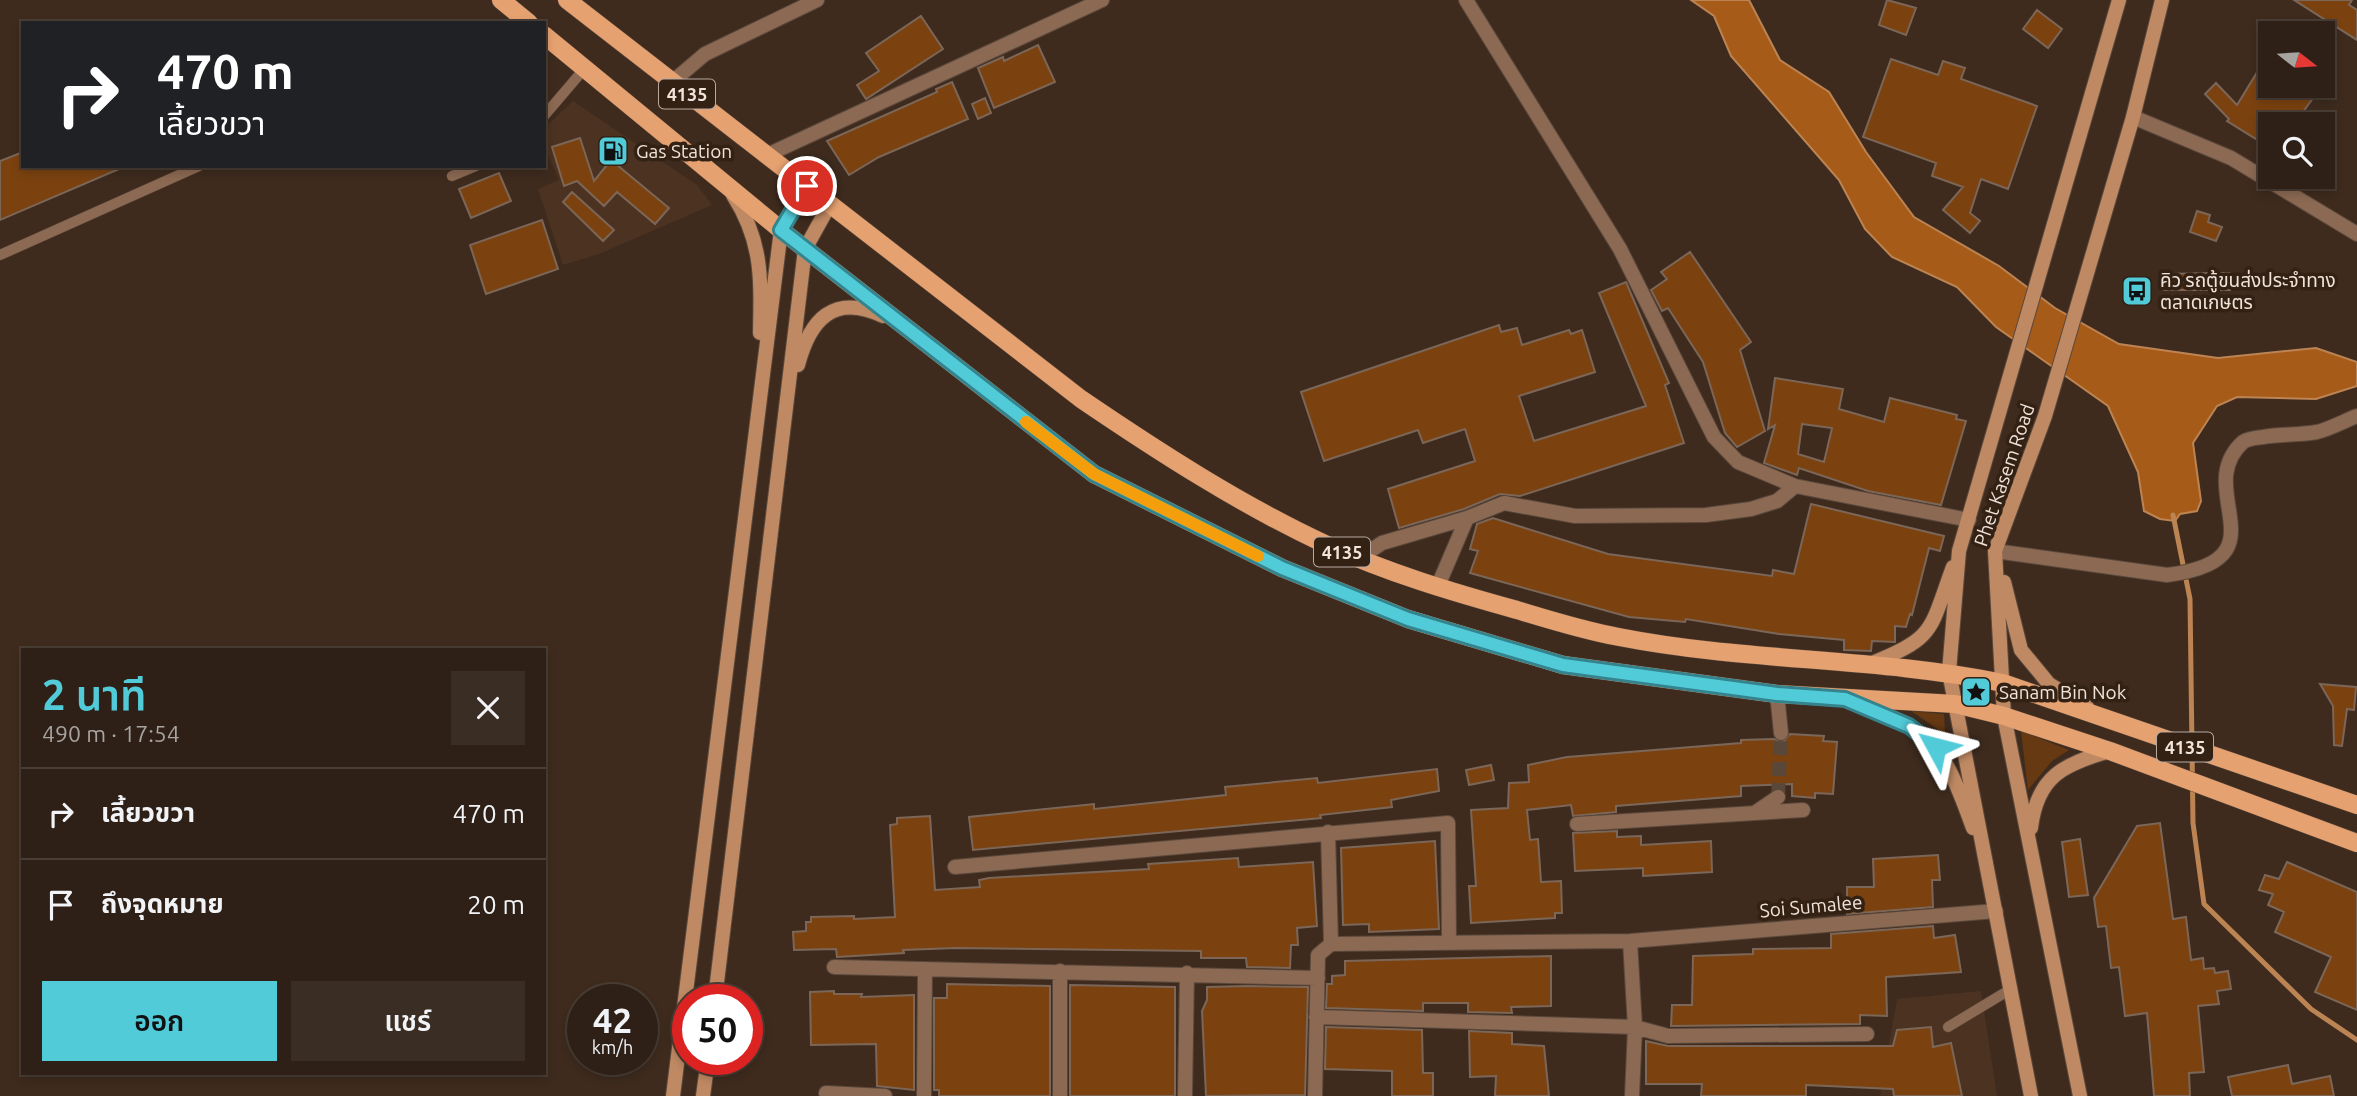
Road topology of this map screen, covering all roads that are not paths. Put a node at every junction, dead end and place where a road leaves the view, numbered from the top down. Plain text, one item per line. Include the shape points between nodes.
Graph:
1 (502, 0) edge
2 (567, 0) edge
3 (817, 0) edge
4 (1101, 0) edge
5 (1466, 0) edge
6 (2119, 0) edge
7 (2162, 0) edge
8 (523, 21) edge
9 (546, 37) edge
10 (584, 68) junction
11 (672, 82) junction
12 (546, 114) edge
13 (2133, 117) junction
14 (765, 156) junction
15 (195, 168) edge
16 (471, 168) edge
17 (452, 176) dead end
18 (727, 186) junction
19 (807, 186) junction
20 (830, 204) junction
21 (781, 230) junction
22 (2357, 234) edge
23 (805, 249) junction
24 (0, 255) edge
25 (903, 326) junction
26 (758, 412) junction
27 (2357, 416) edge
28 (785, 417) junction
29 (1795, 486) junction
30 (1467, 518) junction
31 (1969, 520) junction
32 (1959, 551) junction
33 (1995, 551) junction
34 (1358, 559) junction
35 (1437, 588) junction
36 (1868, 665) junction
37 (1949, 672) junction
38 (2003, 683) junction
39 (1777, 694) junction
40 (1845, 699) junction
41 (1955, 704) junction
42 (2004, 716) junction
43 (2112, 722) junction
44 (1781, 733) tunnel mouth
45 (2110, 751) junction
46 (1778, 797) dead end
47 (2357, 805) edge
48 (1804, 810) dead end
49 (1755, 812) junction
50 (1577, 824) dead end
51 (1328, 832) junction
52 (2030, 842) junction
53 (2357, 843) edge
54 (1984, 859) junction
55 (955, 867) dead end
56 (1996, 911) junction
57 (1630, 940) junction
58 (1449, 943) junction
59 (1331, 944) junction
60 (834, 967) dead end
61 (925, 968) junction
62 (1060, 971) junction
63 (1186, 973) junction
64 (1318, 978) junction
65 (717, 984) edge
66 (2011, 989) junction
67 (1317, 1017) junction
68 (1635, 1027) junction
69 (1948, 1027) dead end
70 (1867, 1034) dead end
71 (706, 1075) edge
72 (826, 1093) dead end
73 (673, 1096) edge
74 (703, 1096) edge
75 (885, 1096) edge
76 (924, 1096) edge
77 (1060, 1096) edge
78 (1185, 1096) edge
79 (1315, 1096) edge
80 (1632, 1096) edge
81 (2031, 1096) edge
82 (2080, 1096) edge

1 - 8 main road
2 - 11 main road, 4135
3 - 11 street via 705,54
4 - 14 street
5 - 29 street via 1620,249 1714,437 1738,462
6 - 31 main road, Phet Kasem Road
7 - 13 main road, Phet Kasem Road
9 - 10 main road, 4135
10 - 12 lane
10 - 18 main road, 4135
11 - 14 main road, 4135
13 - 22 street via 2231,158
13 - 33 main road, Phet Kasem Road via 2045,416
14 - 19 main road, 4135
15 - 24 lane
16 - 17 lane
18 - 21 main road, 4135
18 - 26 main road via 750,221 757,250 761,292
19 - 20 main road, 4135
19 - 21 main road
20 - 23 main road
20 - 34 main road, 4135 via 1081,400 1146,444
21 - 23 main road, 4135
21 - 26 main road
23 - 25 main road, 4135
23 - 28 main road
25 - 28 main road via 866,308 827,313 812,326 804,343
25 - 39 main road, 4135 via 1094,474 1282,568 1408,619 1563,665
26 - 73 main road
27 - 33 street via 2318,432 2246,439 2229,457 2225,482 2232,519 2230,544 2220,561 2167,575
28 - 65 main road
29 - 30 street via 1777,501 1706,515 1575,516 1504,503
29 - 31 street
30 - 34 street via 1382,543
30 - 35 street
31 - 32 main road, Phet Kasem Road
32 - 36 main road via 1929,632 1908,648
32 - 37 main road, Phet Kasem Road
33 - 38 main road, Phet Kasem Road
33 - 43 main road via 2021,650 2049,684
34 - 35 main road, 4135
35 - 36 main road, 4135 via 1619,637
36 - 37 main road, 4135
37 - 38 main road, 4135
37 - 41 main road, Phet Kasem Road
38 - 42 main road, Phet Kasem Road
38 - 43 main road, 4135
39 - 40 main road, 4135
39 - 44 street
40 - 41 main road, 4135
40 - 54 main road via 1909,726 1936,747 1959,790
41 - 42 main road, 4135
41 - 54 main road, Phet Kasem Road
42 - 45 main road, 4135
42 - 52 main road, Phet Kasem Road
43 - 47 main road, 4135
45 - 52 main road via 2086,757 2051,777 2033,814
45 - 53 main road, 4135
46 - 49 street
48 - 49 street
49 - 50 street
51 - 55 street
51 - 58 street via 1448,823
51 - 59 street
52 - 82 main road, Phet Kasem Road
54 - 56 main road, Phet Kasem Road
56 - 57 street, Soi Sumalee
56 - 66 main road, Phet Kasem Road
57 - 58 street, Soi Sumalee
57 - 68 street
58 - 59 street, Soi Sumalee
59 - 64 street via 1318,955
60 - 61 street
61 - 62 street
61 - 76 street
62 - 63 street
62 - 77 street
63 - 64 street
63 - 78 street
64 - 67 street
66 - 69 lane
66 - 81 main road, Phet Kasem Road
67 - 68 street
67 - 79 street
68 - 70 street via 1668,1036
68 - 80 street
71 - 74 main road
72 - 75 street

